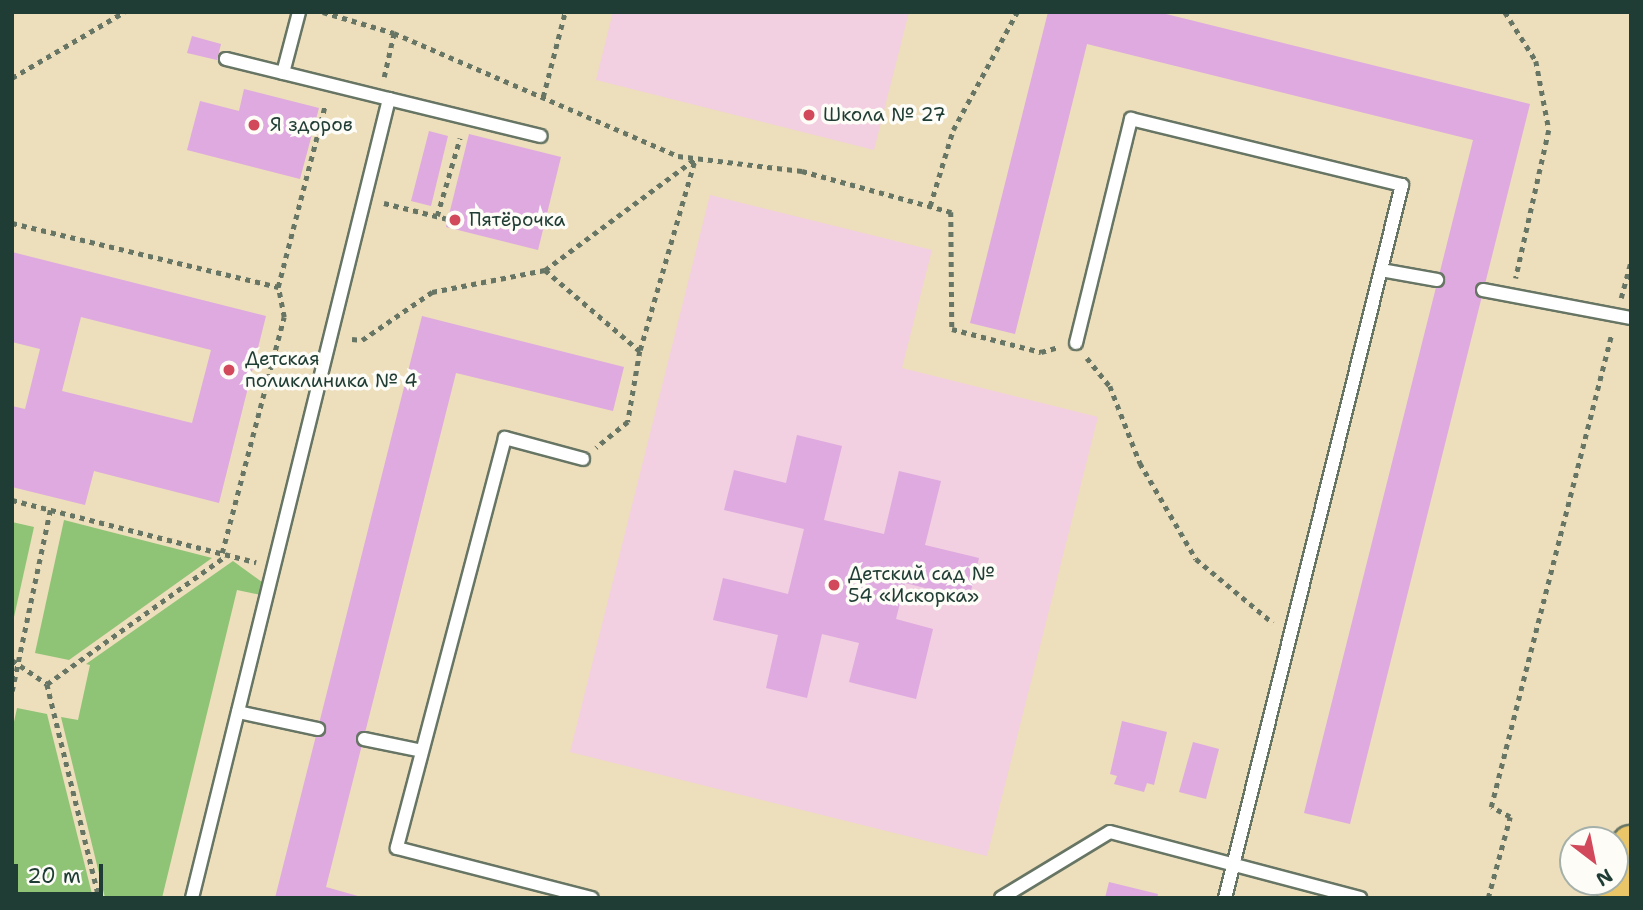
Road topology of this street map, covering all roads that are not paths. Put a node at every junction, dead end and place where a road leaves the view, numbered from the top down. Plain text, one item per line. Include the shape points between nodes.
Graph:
1 (299, 12) edge
2 (226, 59) dead end
3 (284, 74) junction
4 (384, 98) junction
5 (541, 136) dead end
6 (1381, 270) junction
7 (1437, 281) dead end
8 (1483, 290) dead end
9 (1631, 318) edge
10 (1076, 343) road end
11 (583, 459) road end
12 (238, 712) junction
13 (318, 729) dead end
14 (364, 739) dead end
15 (422, 751) junction
16 (1631, 845) edge
17 (1234, 864) junction
18 (192, 898) edge
19 (592, 898) edge
20 (1001, 898) edge
21 (1225, 898) edge
22 (1360, 898) edge
23 (1617, 898) edge

1 - 3 lane
2 - 3 lane
3 - 4 lane
4 - 5 lane
4 - 12 lane via 365,198
6 - 7 lane
6 - 10 lane via 1402,185 1132,119
6 - 17 lane
8 - 9 lane
11 - 15 lane via 505,438
12 - 13 lane
12 - 18 lane
14 - 15 lane
15 - 19 lane via 397,848
16 - 23 main road
17 - 20 lane via 1110,832
17 - 21 lane
17 - 22 lane

